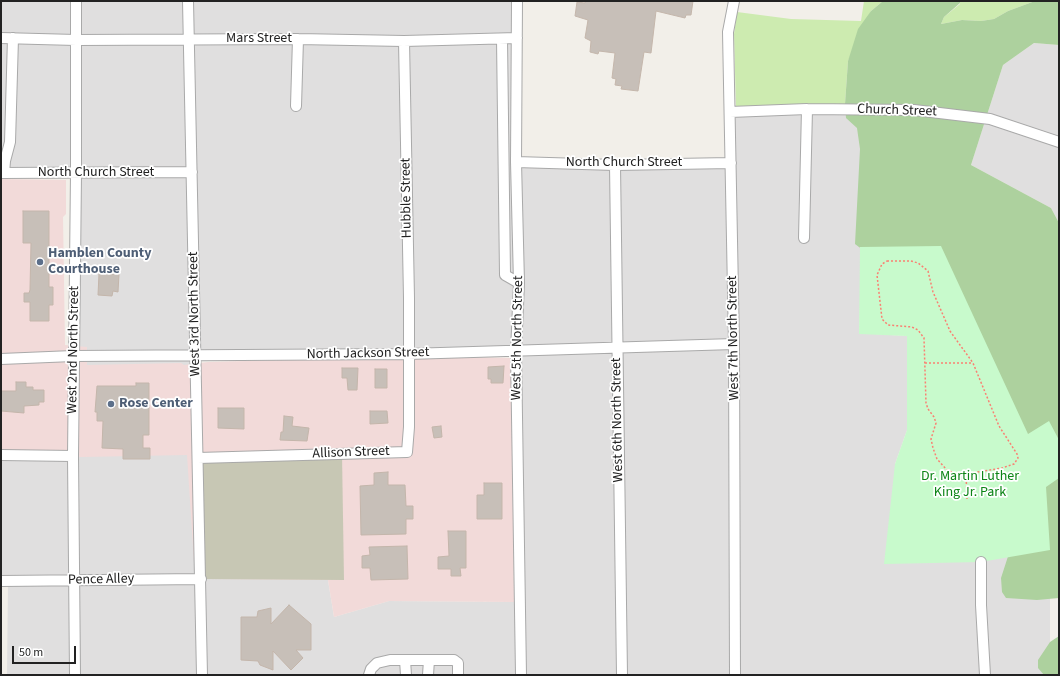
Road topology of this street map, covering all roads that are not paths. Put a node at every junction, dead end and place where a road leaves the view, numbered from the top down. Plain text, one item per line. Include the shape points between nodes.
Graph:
1 (76, 1) edge
2 (188, 1) edge
3 (517, 1) edge
4 (734, 1) edge
5 (1, 38) edge
6 (13, 38) junction
7 (517, 38) junction
8 (188, 39) junction
9 (298, 39) junction
10 (502, 39) junction
11 (76, 40) junction
12 (404, 41) junction
13 (296, 106) dead end
14 (807, 109) junction
15 (730, 112) junction
16 (1059, 142) edge
17 (4, 152) edge
18 (516, 162) junction
19 (731, 163) junction
20 (615, 165) junction
21 (192, 172) junction
22 (3, 173) edge
23 (76, 173) junction
24 (804, 238) dead end
25 (519, 283) junction
26 (734, 344) junction
27 (616, 348) junction
28 (516, 352) junction
29 (408, 354) junction
30 (74, 356) junction
31 (196, 356) junction
32 (1, 359) edge
33 (1, 455) edge
34 (73, 456) junction
35 (198, 458) junction
36 (981, 562) dead end
37 (74, 580) junction
38 (200, 580) junction
39 (1, 581) edge
40 (405, 660) junction
41 (429, 660) junction
42 (75, 675) edge
43 (202, 675) edge
44 (369, 675) edge
45 (406, 675) edge
46 (428, 675) edge
47 (458, 675) edge
48 (521, 675) edge
49 (622, 675) edge
50 (735, 675) edge
51 (985, 675) edge

1 - 11 street, West 2nd North Street
2 - 8 street, West 3rd North Street
3 - 7 street, West 5th North Street
4 - 15 street, West 7th North Street via 728,32
5 - 6 street, Mars Street
6 - 11 street, Mars Street
6 - 17 street via 10,142
7 - 10 street, Mars Street
7 - 18 street, West 5th North Street
8 - 9 street, Mars Street
8 - 11 street, Mars Street
8 - 21 street, West 3rd North Street
9 - 12 street, Mars Street
9 - 13 street
10 - 12 street, Mars Street
10 - 25 street via 505,275
11 - 23 street, West 2nd North Street
12 - 29 street, Hubble Street
14 - 15 street, Church Street
14 - 16 street, Church Street via 914,110 990,119
14 - 24 street
15 - 19 street, West 7th North Street
17 - 22 street
18 - 20 street, North Church Street
18 - 25 street, West 5th North Street
19 - 20 street, North Church Street
19 - 26 street, West 7th North Street
20 - 27 street, West 6th North Street
21 - 23 street, North Church Street
21 - 31 street, West 3rd North Street
22 - 23 street, North Church Street
23 - 30 street, West 2nd North Street
25 - 28 street, West 5th North Street
26 - 27 street, North Jackson Street
26 - 50 street, West 7th North Street
27 - 28 street, North Jackson Street
27 - 49 street, West 6th North Street
28 - 29 street, North Jackson Street
28 - 48 street, West 5th North Street
29 - 31 street, North Jackson Street
29 - 35 street, Allison Street via 407,452
30 - 31 street, North Jackson Street
30 - 32 street, North Jackson Street
30 - 34 street, West 2nd North Street
31 - 35 street, West 3rd North Street
33 - 34 street
34 - 37 street, West 2nd North Street
35 - 38 street, West 3rd North Street
36 - 51 street
37 - 38 street, Pence Alley
37 - 39 street, Pence Alley
37 - 42 street, West 2nd North Street
38 - 43 street, West 3rd North Street
40 - 41 street
40 - 44 street via 377,663
40 - 45 street
41 - 46 street
41 - 47 street via 454,660 458,663

